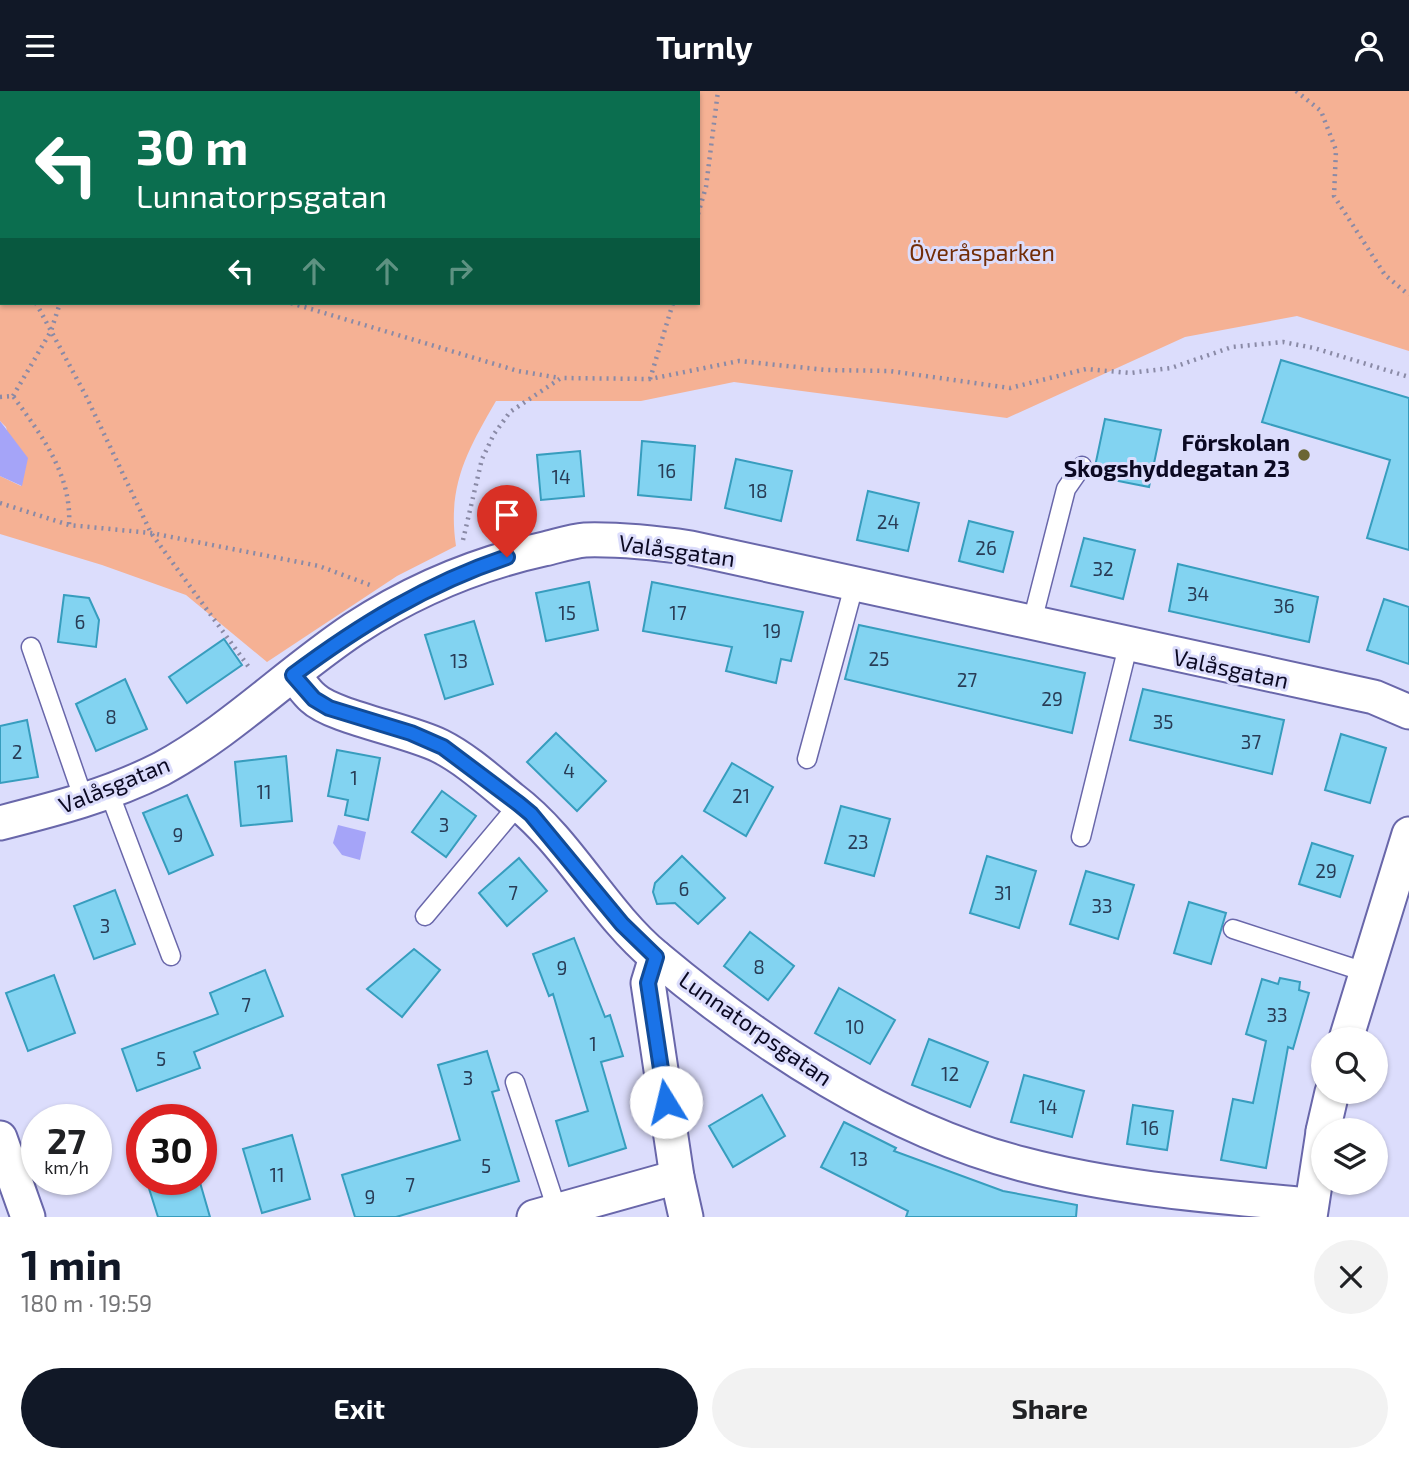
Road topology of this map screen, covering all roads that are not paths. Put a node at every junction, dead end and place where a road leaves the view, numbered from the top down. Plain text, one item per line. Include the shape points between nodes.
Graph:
1 (1082, 466) dead end
2 (855, 582) junction
3 (1032, 622) junction
4 (1128, 646) junction
5 (31, 647) dead end
6 (293, 675) junction
7 (1409, 712) edge
8 (807, 759) dead end
9 (96, 796) junction
10 (519, 804) junction
11 (0, 823) edge
12 (1409, 834) edge
13 (1081, 837) dead end
14 (425, 916) dead end
15 (1234, 929) dead end
16 (171, 956) dead end
17 (656, 957) junction
18 (1365, 972) junction
19 (1349, 1027) edge
20 (515, 1082) dead end
21 (0, 1137) edge
22 (679, 1203) edge
23 (1311, 1211) edge
24 (545, 1214) edge
25 (28, 1217) edge

1 - 3 lane via 1066,489
2 - 3 street, Valåsgatan
2 - 6 street, Valåsgatan via 691,548 582,540 471,569 354,629
2 - 8 lane
3 - 4 street, Valåsgatan
4 - 7 street, Valåsgatan via 1374,697
4 - 13 lane
5 - 9 lane
6 - 9 street, Valåsgatan via 219,733 160,769
6 - 10 street, Lunnatorpsgatan via 314,699 329,708 443,747
9 - 11 street, Valåsgatan
9 - 16 lane
10 - 14 lane
10 - 17 street, Lunnatorpsgatan
12 - 18 street
15 - 18 lane
17 - 22 street via 648,983
17 - 23 street, Lunnatorpsgatan via 839,1087 957,1141 1019,1163 1091,1180
18 - 19 street
20 - 24 lane
21 - 25 street
22 - 24 street

